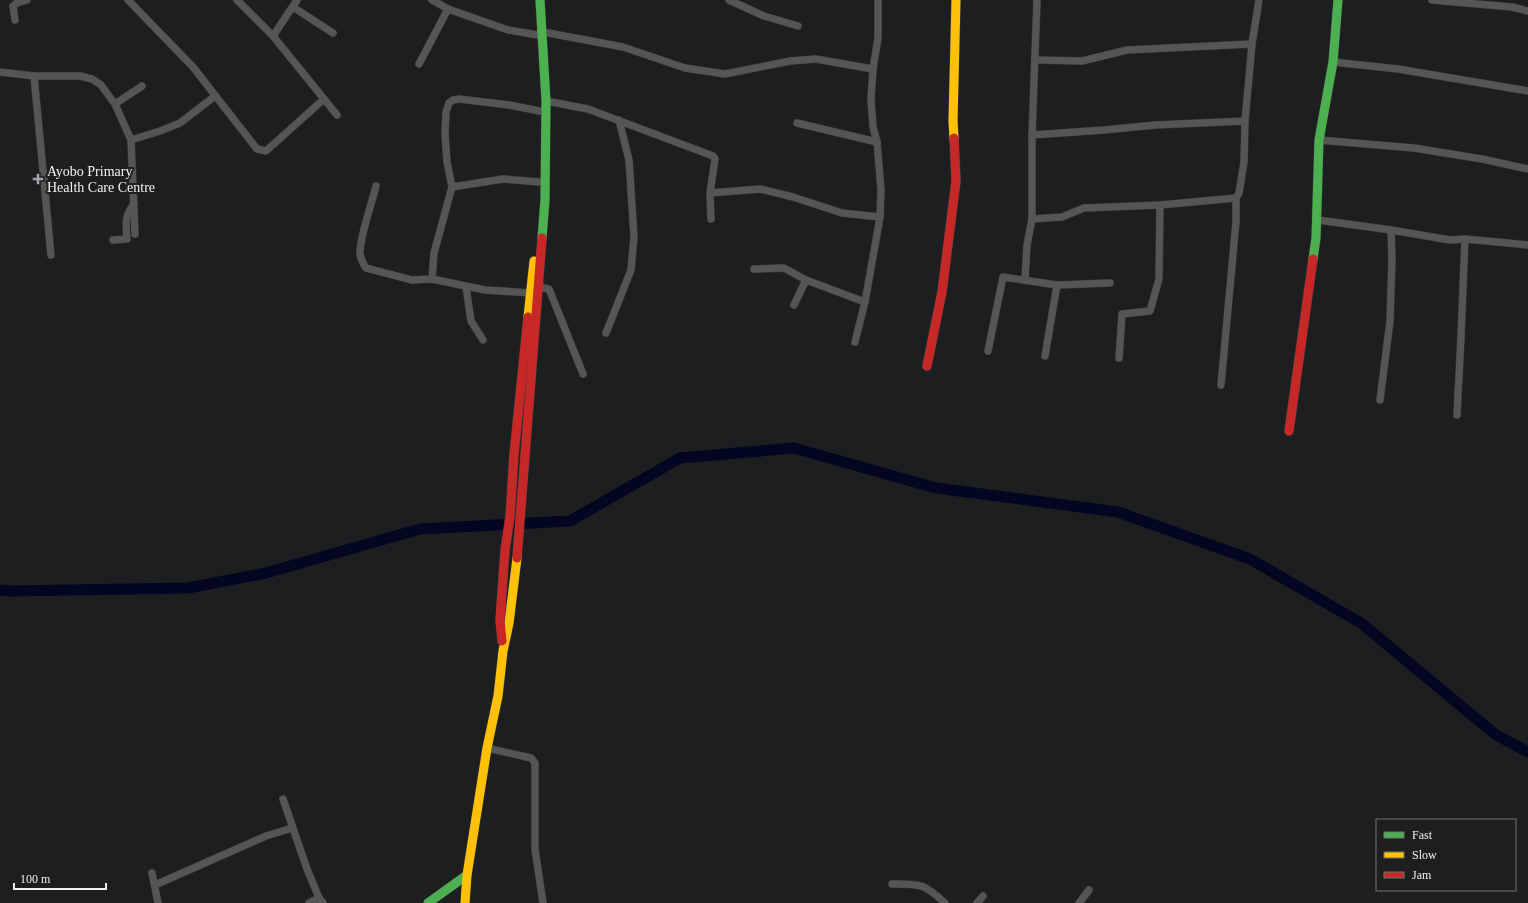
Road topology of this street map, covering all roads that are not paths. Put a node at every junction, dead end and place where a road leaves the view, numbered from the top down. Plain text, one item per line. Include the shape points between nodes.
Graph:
1 (27, 0) edge
2 (128, 0) edge
3 (237, 0) edge
4 (297, 0) edge
5 (535, 0) edge
6 (540, 0) edge
7 (729, 0) edge
8 (878, 0) edge
9 (956, 0) edge
10 (1037, 0) edge
11 (1259, 0) edge
12 (1338, 0) edge
13 (1432, 0) edge
14 (436, 1) edge
15 (293, 7) junction
16 (448, 9) junction
17 (1528, 11) edge
18 (15, 20) dead end
19 (798, 26) dead end
20 (333, 33) dead end
21 (540, 33) junction
22 (273, 36) junction
23 (1252, 44) junction
24 (1035, 60) junction
25 (1332, 62) junction
26 (419, 64) dead end
27 (873, 69) junction
28 (0, 72) edge
29 (34, 76) junction
30 (142, 86) dead end
31 (1528, 91) edge
32 (215, 96) junction
33 (324, 99) junction
34 (546, 101) junction
35 (115, 104) junction
36 (540, 111) junction
37 (337, 115) dead end
38 (618, 120) junction
39 (1245, 121) junction
40 (798, 123) dead end
41 (1032, 135) junction
42 (131, 140) junction
43 (1319, 140) junction
44 (878, 142) junction
45 (1528, 168) edge
46 (540, 182) junction
47 (376, 186) dead end
48 (452, 187) junction
49 (710, 193) junction
50 (1236, 198) junction
51 (134, 204) junction
52 (1160, 205) junction
53 (880, 216) junction
54 (711, 219) dead end
55 (1032, 219) junction
56 (1318, 220) junction
57 (1391, 230) junction
58 (135, 234) dead end
59 (1465, 239) junction
60 (113, 240) dead end
61 (1528, 245) edge
62 (51, 255) dead end
63 (754, 269) dead end
64 (432, 279) junction
65 (806, 280) junction
66 (1025, 280) junction
67 (1110, 283) dead end
68 (1057, 285) junction
69 (466, 287) junction
70 (539, 287) junction
71 (530, 293) junction
72 (865, 302) junction
73 (794, 305) dead end
74 (606, 333) dead end
75 (483, 340) dead end
76 (855, 342) dead end
77 (988, 351) dead end
78 (1044, 356) dead end
79 (1119, 358) dead end
80 (926, 366) dead end
81 (583, 374) dead end
82 (1221, 385) dead end
83 (1380, 400) dead end
84 (1457, 415) dead end
85 (1289, 431) dead end
86 (503, 651) junction
87 (487, 748) junction
88 (283, 799) dead end
89 (292, 828) junction
90 (152, 873) dead end
91 (467, 875) junction
92 (892, 884) dead end
93 (155, 885) junction
94 (1089, 890) dead end
95 (983, 896) dead end
96 (322, 901) edge
97 (158, 903) edge
98 (309, 903) edge
99 (428, 903) edge
100 (465, 903) edge
101 (543, 903) edge
102 (945, 903) edge
103 (977, 903) edge
104 (1079, 903) edge

1 - 18 street via 13,6
2 - 32 street via 193,66
3 - 22 street
4 - 15 street
5 - 21 street
6 - 21 street
7 - 19 street via 764,16
8 - 27 street via 878,38
9 - 80 street via 953,121 956,181 943,286
10 - 24 street
11 - 23 street
12 - 25 street
13 - 17 street via 1512,7
14 - 16 street
15 - 20 street
15 - 22 street
16 - 21 street via 508,30
16 - 26 street
21 - 27 street via 623,47 685,68 725,74 816,59
21 - 34 street
21 - 36 street
22 - 33 street
23 - 24 street via 1127,50 1082,61
23 - 39 street
24 - 41 street
25 - 31 street via 1398,69
25 - 43 street
27 - 44 street via 871,99 873,127
28 - 29 street
29 - 35 street via 80,76 92,79 101,85
29 - 62 street
30 - 35 street
32 - 33 street via 257,149 262,151 266,151
32 - 42 street via 180,122
33 - 37 street
34 - 38 street via 588,109
34 - 70 street
35 - 42 street
36 - 46 street
36 - 48 street via 459,100 449,103 445,134
38 - 49 street via 713,156 715,159
38 - 74 street via 629,160 634,237 631,270
39 - 41 street
39 - 50 street via 1244,162
40 - 44 street
41 - 55 street
42 - 51 street
43 - 45 street via 1414,148
43 - 56 street
44 - 53 street via 882,190
46 - 48 street via 503,179
46 - 71 street
47 - 64 street via 361,242 360,254 363,264 366,268 412,280
48 - 64 street via 434,253
49 - 53 street via 760,189 842,213
49 - 54 street
50 - 52 street
50 - 82 street
51 - 58 street
51 - 60 street via 128,211 126,221 127,240
52 - 55 street via 1084,208 1062,217
52 - 79 street via 1159,279 1150,311 1122,314
53 - 72 street
55 - 66 street via 1027,245
56 - 57 street
56 - 85 street
57 - 59 street via 1450,240
57 - 83 street via 1390,321
59 - 61 street
59 - 84 street
63 - 65 street via 784,268
64 - 69 street
65 - 72 street
65 - 73 street
66 - 68 street
66 - 77 street via 1003,277
67 - 68 street
68 - 78 street
69 - 71 street
69 - 75 street via 471,321
70 - 81 street via 549,289
70 - 86 street via 518,552
71 - 86 street via 505,550 500,620
72 - 76 street
86 - 87 street via 498,696
87 - 91 street
87 - 101 street via 531,758 535,763 535,849
88 - 89 street
89 - 93 street via 260,839
89 - 96 street
90 - 93 street
91 - 99 street
91 - 100 street
92 - 102 street via 920,884
93 - 97 street
94 - 104 street
95 - 103 street
96 - 98 street

